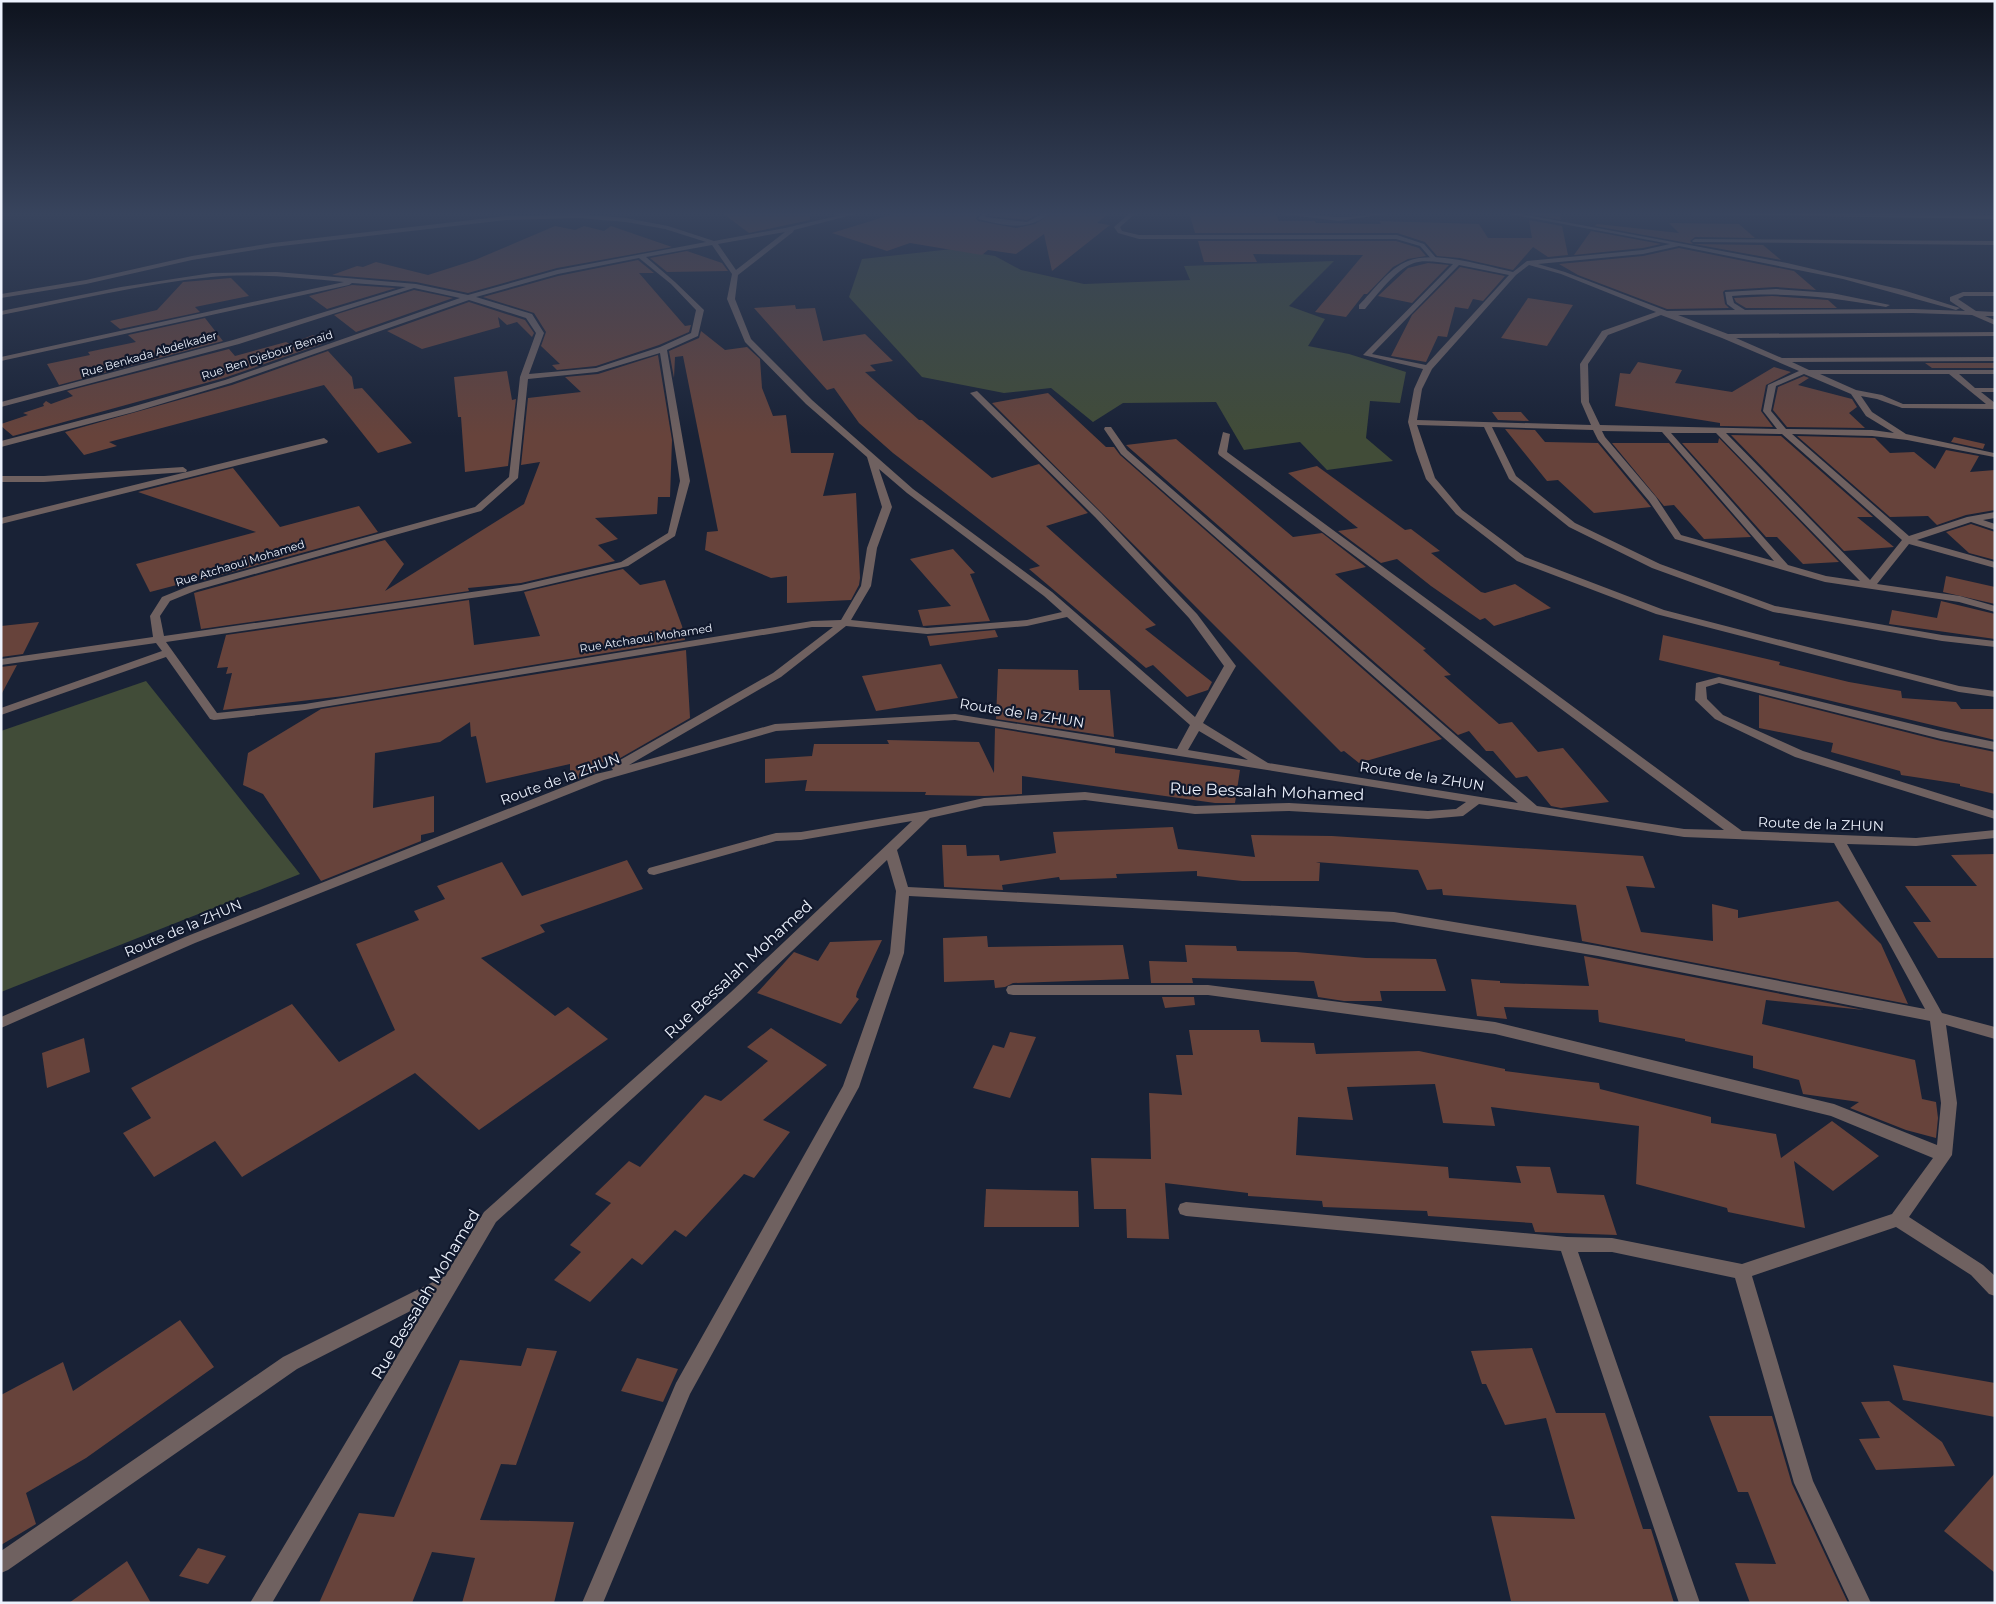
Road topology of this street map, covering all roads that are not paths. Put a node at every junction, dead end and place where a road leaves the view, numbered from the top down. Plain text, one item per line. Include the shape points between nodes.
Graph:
1 (51, 287) edge
2 (136, 287) edge
3 (333, 287) edge
4 (413, 287) edge
5 (420, 287) edge
6 (507, 287) edge
7 (678, 287) edge
8 (733, 287) edge
9 (1384, 287) edge
10 (1434, 287) edge
11 (1502, 287) edge
12 (1596, 287) edge
13 (1879, 287) edge
14 (122, 289) joint
15 (1995, 294) edge
16 (1, 296) edge
17 (471, 298) junction
18 (1362, 307) dead end
19 (1913, 311) junction
20 (1743, 312) junction
21 (1, 313) edge
22 (1660, 313) junction
23 (1975, 314) junction
24 (1995, 314) edge
25 (1995, 318) edge
26 (1995, 323) edge
27 (1995, 334) edge
28 (1725, 336) junction
29 (663, 349) junction
30 (1, 359) edge
31 (1780, 360) junction
32 (1995, 360) edge
33 (1428, 368) junction
34 (1803, 372) junction
35 (1951, 372) junction
36 (1995, 372) edge
37 (524, 377) junction
38 (1974, 390) junction
39 (1995, 390) edge
40 (1854, 392) junction
41 (974, 393) dead end
42 (1, 405) edge
43 (1412, 422) junction
44 (1486, 423) junction
45 (1595, 426) junction
46 (1108, 429) dead end
47 (1664, 430) junction
48 (1718, 430) junction
49 (1783, 431) junction
50 (1226, 434) dead end
51 (1907, 436) junction
52 (324, 441) dead end
53 (1, 444) edge
54 (1993, 456) edge
55 (871, 457) junction
56 (216, 468) junction
57 (1, 479) edge
58 (1995, 515) edge
59 (1970, 519) junction
60 (1, 521) edge
61 (1995, 527) edge
62 (1907, 540) junction
63 (1995, 565) edge
64 (1785, 568) junction
65 (1870, 586) junction
66 (1995, 609) edge
67 (1069, 613) junction
68 (844, 623) junction
69 (159, 639) junction
70 (1995, 644) edge
71 (168, 653) junction
72 (1, 662) edge
73 (1995, 694) edge
74 (1, 712) edge
75 (1196, 724) junction
76 (1995, 746) edge
77 (1180, 753) junction
78 (1270, 767) junction
79 (600, 777) junction
80 (1477, 800) junction
81 (1533, 810) junction
82 (926, 815) junction
83 (1995, 815) edge
84 (1995, 834) edge
85 (1739, 835) junction
86 (1838, 839) junction
87 (890, 850) junction
88 (654, 871) dead end
89 (904, 891) junction
90 (1012, 990) dead end
91 (1937, 1017) junction
92 (1, 1023) edge
93 (1995, 1033) edge
94 (1944, 1155) junction
95 (1186, 1209) dead end
96 (1898, 1219) junction
97 (1567, 1244) junction
98 (1742, 1272) junction
99 (451, 1282) junction
100 (1995, 1288) edge
101 (1, 1563) edge
102 (260, 1603) edge
103 (592, 1603) edge
104 (1690, 1603) edge
105 (1861, 1603) edge

1 - 16 street
2 - 14 street, Rue Atchaoui Mohamed
3 - 30 street
4 - 42 street, Rue Benkada Abdelkader via 236,342
5 - 17 street, Rue Atchaoui Mohamed
6 - 17 street, Rue Ben Djebour Benaïd
7 - 29 street via 700,310 695,334
8 - 55 street via 731,299 748,340 809,402
9 - 18 street
10 - 33 street via 1367,354
11 - 33 street
12 - 22 street
13 - 23 street
14 - 21 street, Rue Atchaoui Mohamed
15 - 23 street via 1963,294 1952,299
17 - 37 street, Rue Atchaoui Mohamed via 529,316 540,333
17 - 53 street, Rue Ben Djebour Benaïd via 259,371 112,416
19 - 20 street
19 - 20 street via 1832,294 1776,291 1728,294 1732,304
19 - 23 street
20 - 22 street
22 - 28 street
22 - 45 street via 1605,332 1584,364 1585,402
23 - 24 street
23 - 25 street
23 - 26 street
27 - 28 street
28 - 31 street
29 - 37 street via 597,370
29 - 69 street via 684,481 672,534 624,564 521,588
31 - 32 street
31 - 34 street
33 - 43 street via 1418,389
34 - 35 street
34 - 40 street
34 - 49 street via 1772,385 1767,411
35 - 36 street
35 - 38 street
37 - 69 street, Rue Atchaoui Mohamed via 513,478 478,509 193,588 166,600 155,616
38 - 39 street
38 - 40 street via 1994,407 1902,406
40 - 51 street via 1869,414
41 - 75 street via 1098,514 1193,616 1230,666
43 - 44 street
43 - 73 street via 1432,479 1459,512 1521,559 1660,612 1959,689
44 - 45 street
44 - 70 street via 1512,477 1572,524 1656,566 1773,609
45 - 47 street
45 - 64 street via 1600,438 1653,500 1678,537
46 - 81 street via 1124,452
47 - 48 street
47 - 64 street
48 - 49 street
48 - 65 street
49 - 51 street
49 - 62 street
50 - 85 street via 1222,453
51 - 54 street
52 - 56 street
55 - 67 street via 910,491
55 - 68 street via 887,507 872,548 866,586
56 - 57 street
56 - 60 street
58 - 59 street
59 - 61 street
59 - 62 street
62 - 63 street
62 - 65 street
64 - 65 street
65 - 66 street via 1960,600
67 - 68 street, Rue Atchaoui Mohamed via 1027,623 927,631
67 - 75 street
68 - 71 street, Rue Atchaoui Mohamed via 812,624 305,707 214,717
68 - 79 street via 777,675
69 - 71 street, Rue Atchaoui Mohamed
69 - 72 street
71 - 74 street
75 - 77 street
75 - 78 street
76 - 83 street via 1719,680 1700,686 1701,700 1719,717 1799,754
77 - 78 street, Route de la ZHUN
77 - 79 street, Route de la ZHUN via 955,717 775,728
78 - 80 street, Route de la ZHUN
79 - 92 street, Route de la ZHUN via 190,940
80 - 81 street, Route de la ZHUN
80 - 82 street, Rue Bessalah Mohamed via 1460,813 1428,815 1289,807 1195,810 1085,796 984,802
81 - 85 street, Route de la ZHUN via 1684,834
82 - 87 street, Rue Bessalah Mohamed
82 - 88 street via 776,837
84 - 86 street, Route de la ZHUN via 1916,842
85 - 86 street, Route de la ZHUN
86 - 91 street
87 - 89 street
87 - 99 street, Rue Bessalah Mohamed via 736,996 490,1216
89 - 91 street via 1394,917 1598,951
89 - 103 street via 897,953 851,1087 684,1389
90 - 94 street via 1208,990 1495,1028 1834,1110
91 - 93 street
91 - 94 street via 1949,1103
94 - 96 street
95 - 97 street
96 - 98 street
96 - 100 street via 1977,1270
97 - 98 street via 1612,1245
97 - 104 street
98 - 105 street via 1804,1483
99 - 101 street via 290,1363
99 - 102 street, Rue Bessalah Mohamed

